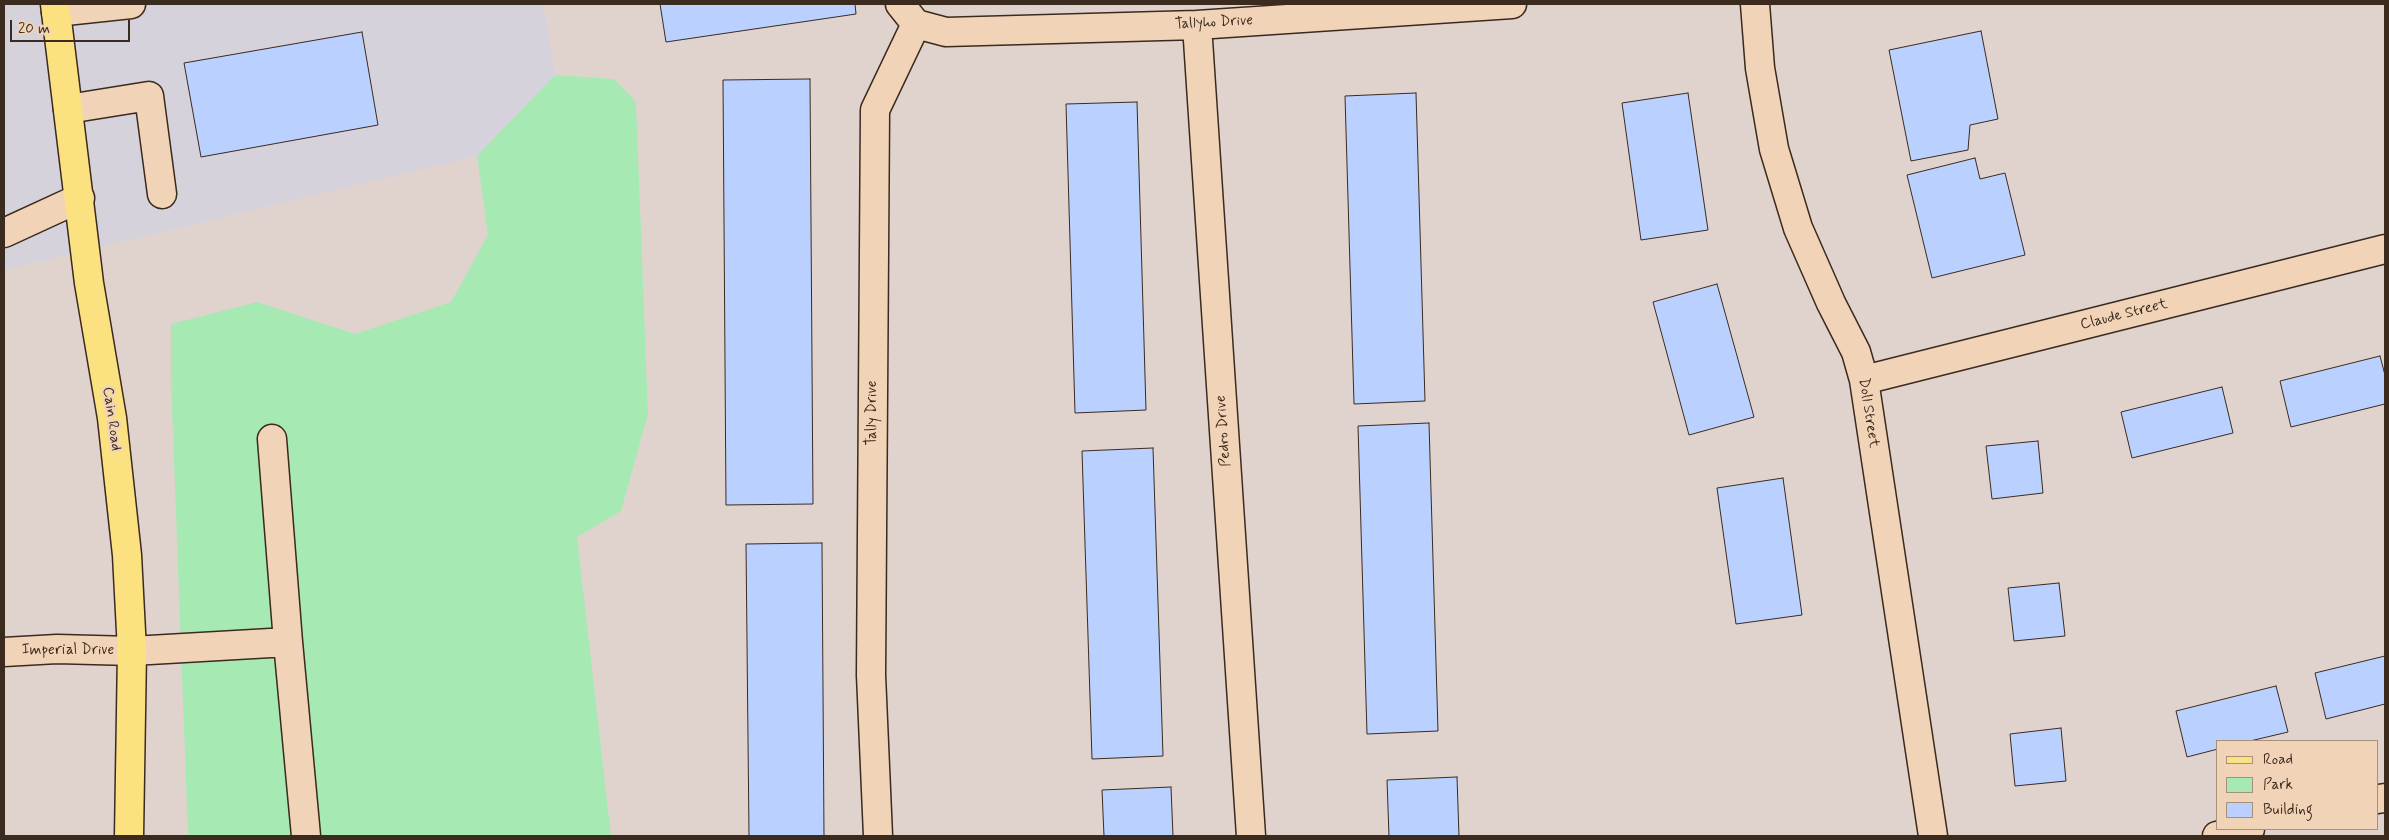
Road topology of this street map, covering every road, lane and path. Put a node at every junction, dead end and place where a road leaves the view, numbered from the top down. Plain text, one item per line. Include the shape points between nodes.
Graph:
1 (131, 4) edge
2 (1512, 4) edge
3 (1755, 4) edge
4 (56, 8) edge
5 (908, 14) edge
6 (1197, 25) junction
7 (68, 109) junction
8 (162, 194) dead end
9 (80, 198) junction
10 (4, 233) edge
11 (2385, 249) edge
12 (1864, 380) junction
13 (272, 439) dead end
14 (288, 642) junction
15 (132, 651) junction
16 (4, 652) edge
17 (2245, 830) edge
18 (128, 836) edge
19 (306, 836) edge
20 (878, 836) edge
21 (1251, 836) edge
22 (1932, 836) edge
23 (2217, 836) edge

1 - 4 street
2 - 6 street, Tallyho Drive
3 - 12 street, Doll Street via 1760,68 1774,149 1798,228 1856,352
4 - 7 main road, Cain Road
5 - 6 street, Tallyho Drive via 946,32
5 - 20 street, Tally Drive via 875,110 871,675
6 - 21 street, Pedro Drive
7 - 8 street via 149,96
7 - 9 main road, Cain Road
9 - 10 street
9 - 15 main road, Cain Road via 112,418
11 - 12 street, Claude Street
12 - 22 street, Doll Street
13 - 14 street
14 - 15 street, Imperial Drive
14 - 19 street
15 - 16 street, Imperial Drive via 57,649
15 - 18 main road, Cain Road
17 - 23 street

